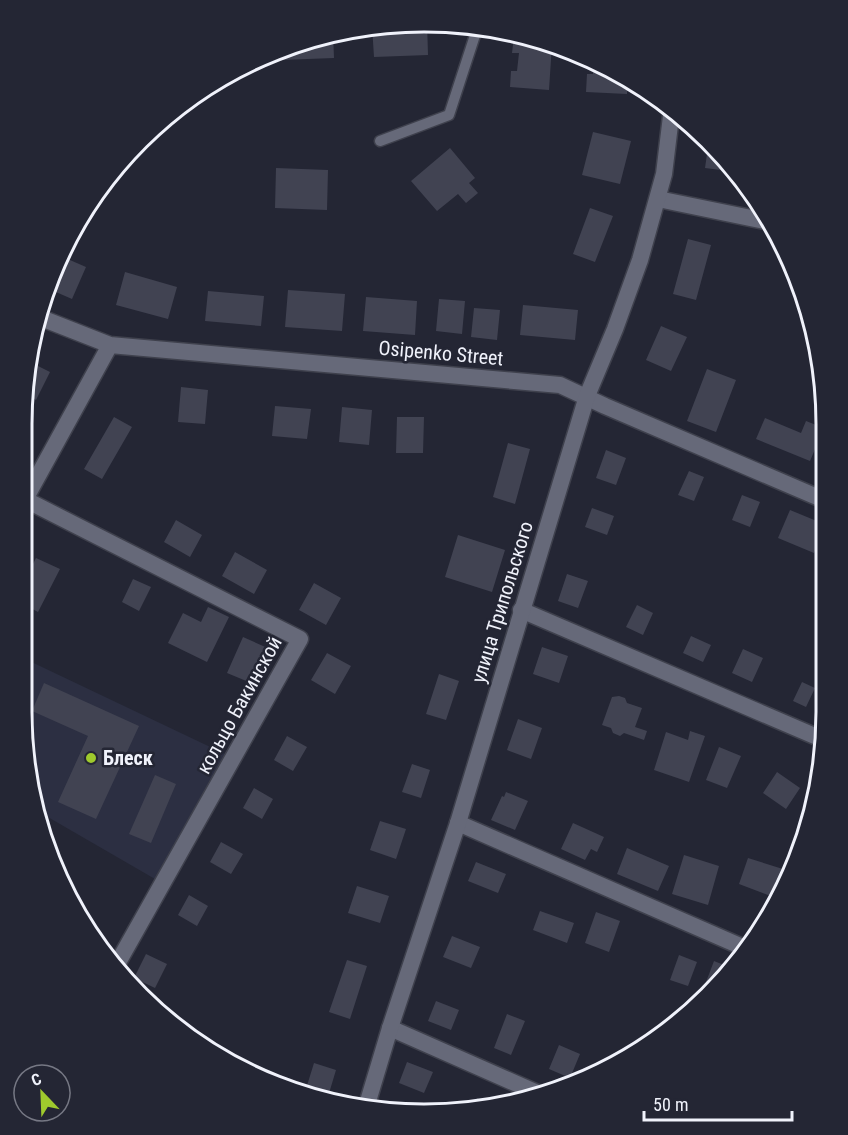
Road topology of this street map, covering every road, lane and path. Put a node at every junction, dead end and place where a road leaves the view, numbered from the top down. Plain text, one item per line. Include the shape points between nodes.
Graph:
1 (475, 35) edge
2 (671, 119) edge
3 (380, 141) dead end
4 (658, 199) junction
5 (759, 220) edge
6 (46, 320) edge
7 (110, 345) junction
8 (587, 396) junction
9 (32, 486) edge
10 (816, 497) edge
11 (32, 506) edge
12 (521, 610) junction
13 (816, 737) edge
14 (458, 823) junction
15 (738, 945) edge
16 (120, 959) edge
17 (390, 1028) junction
18 (529, 1089) edge
19 (369, 1099) edge

1 - 3 lane via 449,115
2 - 4 street, улица Трипольского
4 - 5 street
4 - 8 street, улица Трипольского via 640,260
6 - 7 street, Osipenko Street
7 - 8 street, Osipenko Street via 560,385
7 - 9 street
8 - 10 street, Osipenko Street
8 - 12 street, улица Трипольского
11 - 16 street, кольцо Бакинской via 300,639
12 - 13 street
12 - 14 street, улица Трипольского
14 - 15 street
14 - 17 street, улица Трипольского
17 - 18 street
17 - 19 street, улица Трипольского

